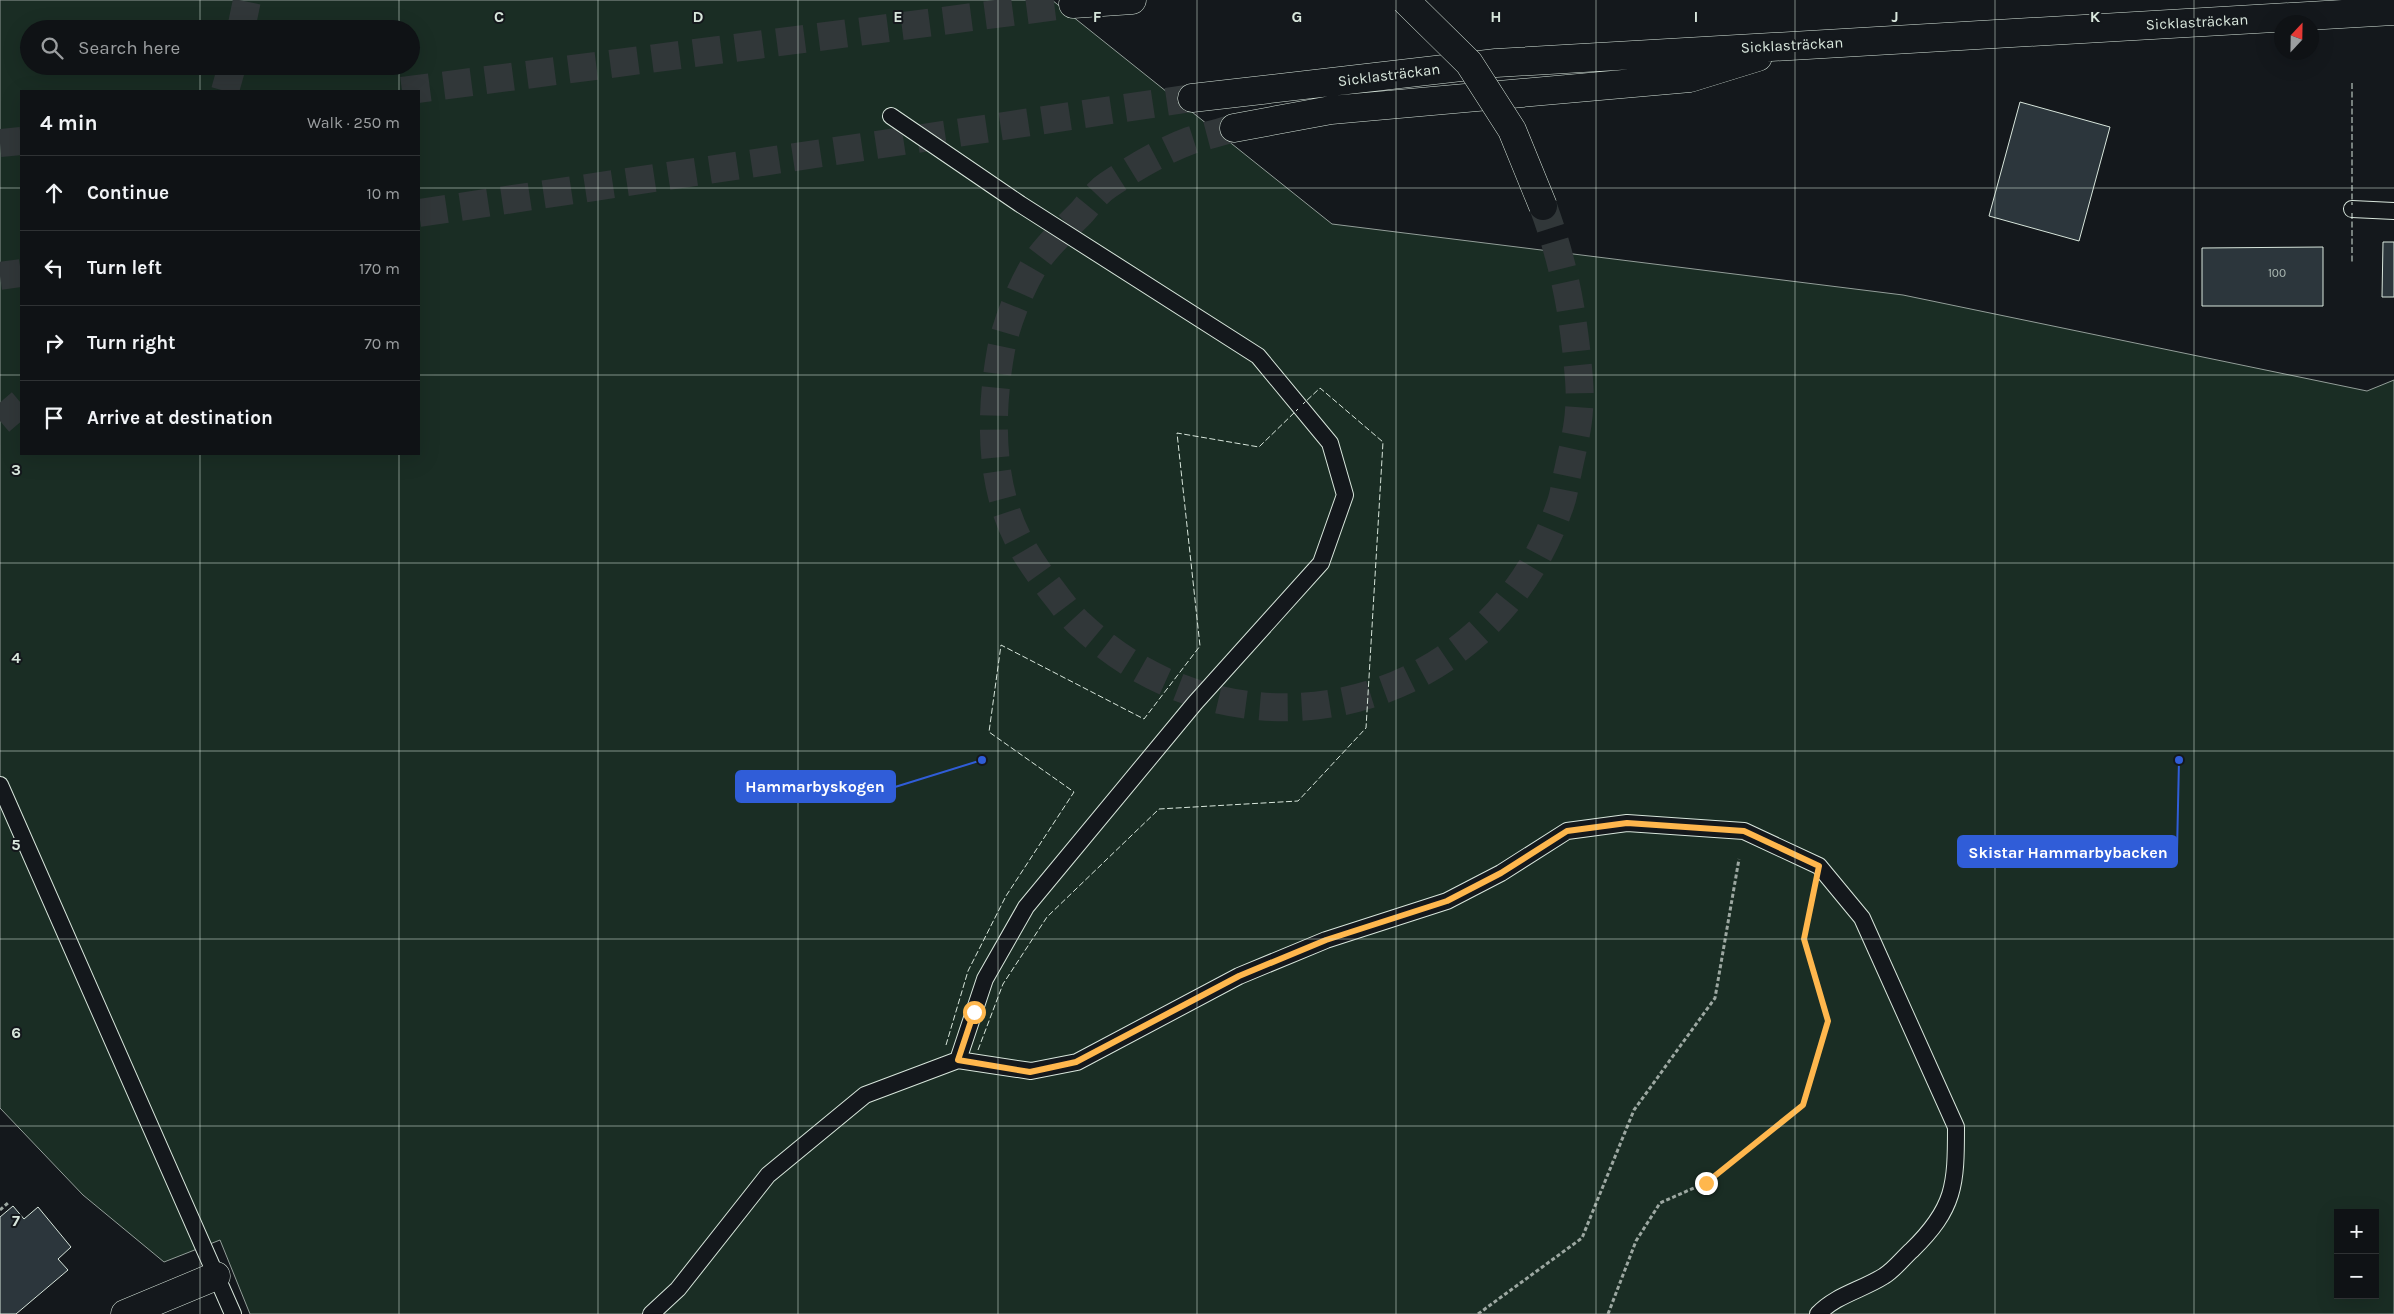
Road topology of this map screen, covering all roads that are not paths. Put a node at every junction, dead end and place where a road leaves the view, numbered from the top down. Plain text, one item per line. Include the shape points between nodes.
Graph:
1 (1132, 0) edge
2 (1406, 0) edge
3 (1074, 4) dead end
4 (2394, 11) edge
5 (1803, 44) junction
6 (1192, 98) tunnel mouth
7 (891, 116) dead end
8 (1234, 128) tunnel mouth
9 (1543, 206) tunnel mouth
10 (2352, 209) dead end
11 (2394, 211) edge
12 (0, 785) edge
13 (958, 1060) junction
14 (216, 1276) junction
15 (125, 1314) edge
16 (233, 1314) edge
17 (651, 1314) edge
18 (1818, 1314) edge

1 - 3 main road
2 - 9 main road, bridge via 1469,63 1512,130
4 - 5 main road, Sicklasträckan
5 - 6 main road, Sicklasträckan via 1496,63
5 - 8 main road via 1690,78 1331,110
7 - 13 lane via 1028,209 1258,356 1330,443 1345,495 1321,563 1195,703 1026,907 984,979
10 - 11 lane
12 - 14 lane
13 - 17 lane via 866,1095 768,1175 678,1289
13 - 18 lane via 1030,1072 1076,1062 1239,976 1326,940 1447,901 1501,873 1567,831 1627,823 1744,831 1819,866 1862,918 1956,1127 1956,1162 1944,1214 1885,1276 1829,1303
14 - 15 main road
14 - 16 lane

